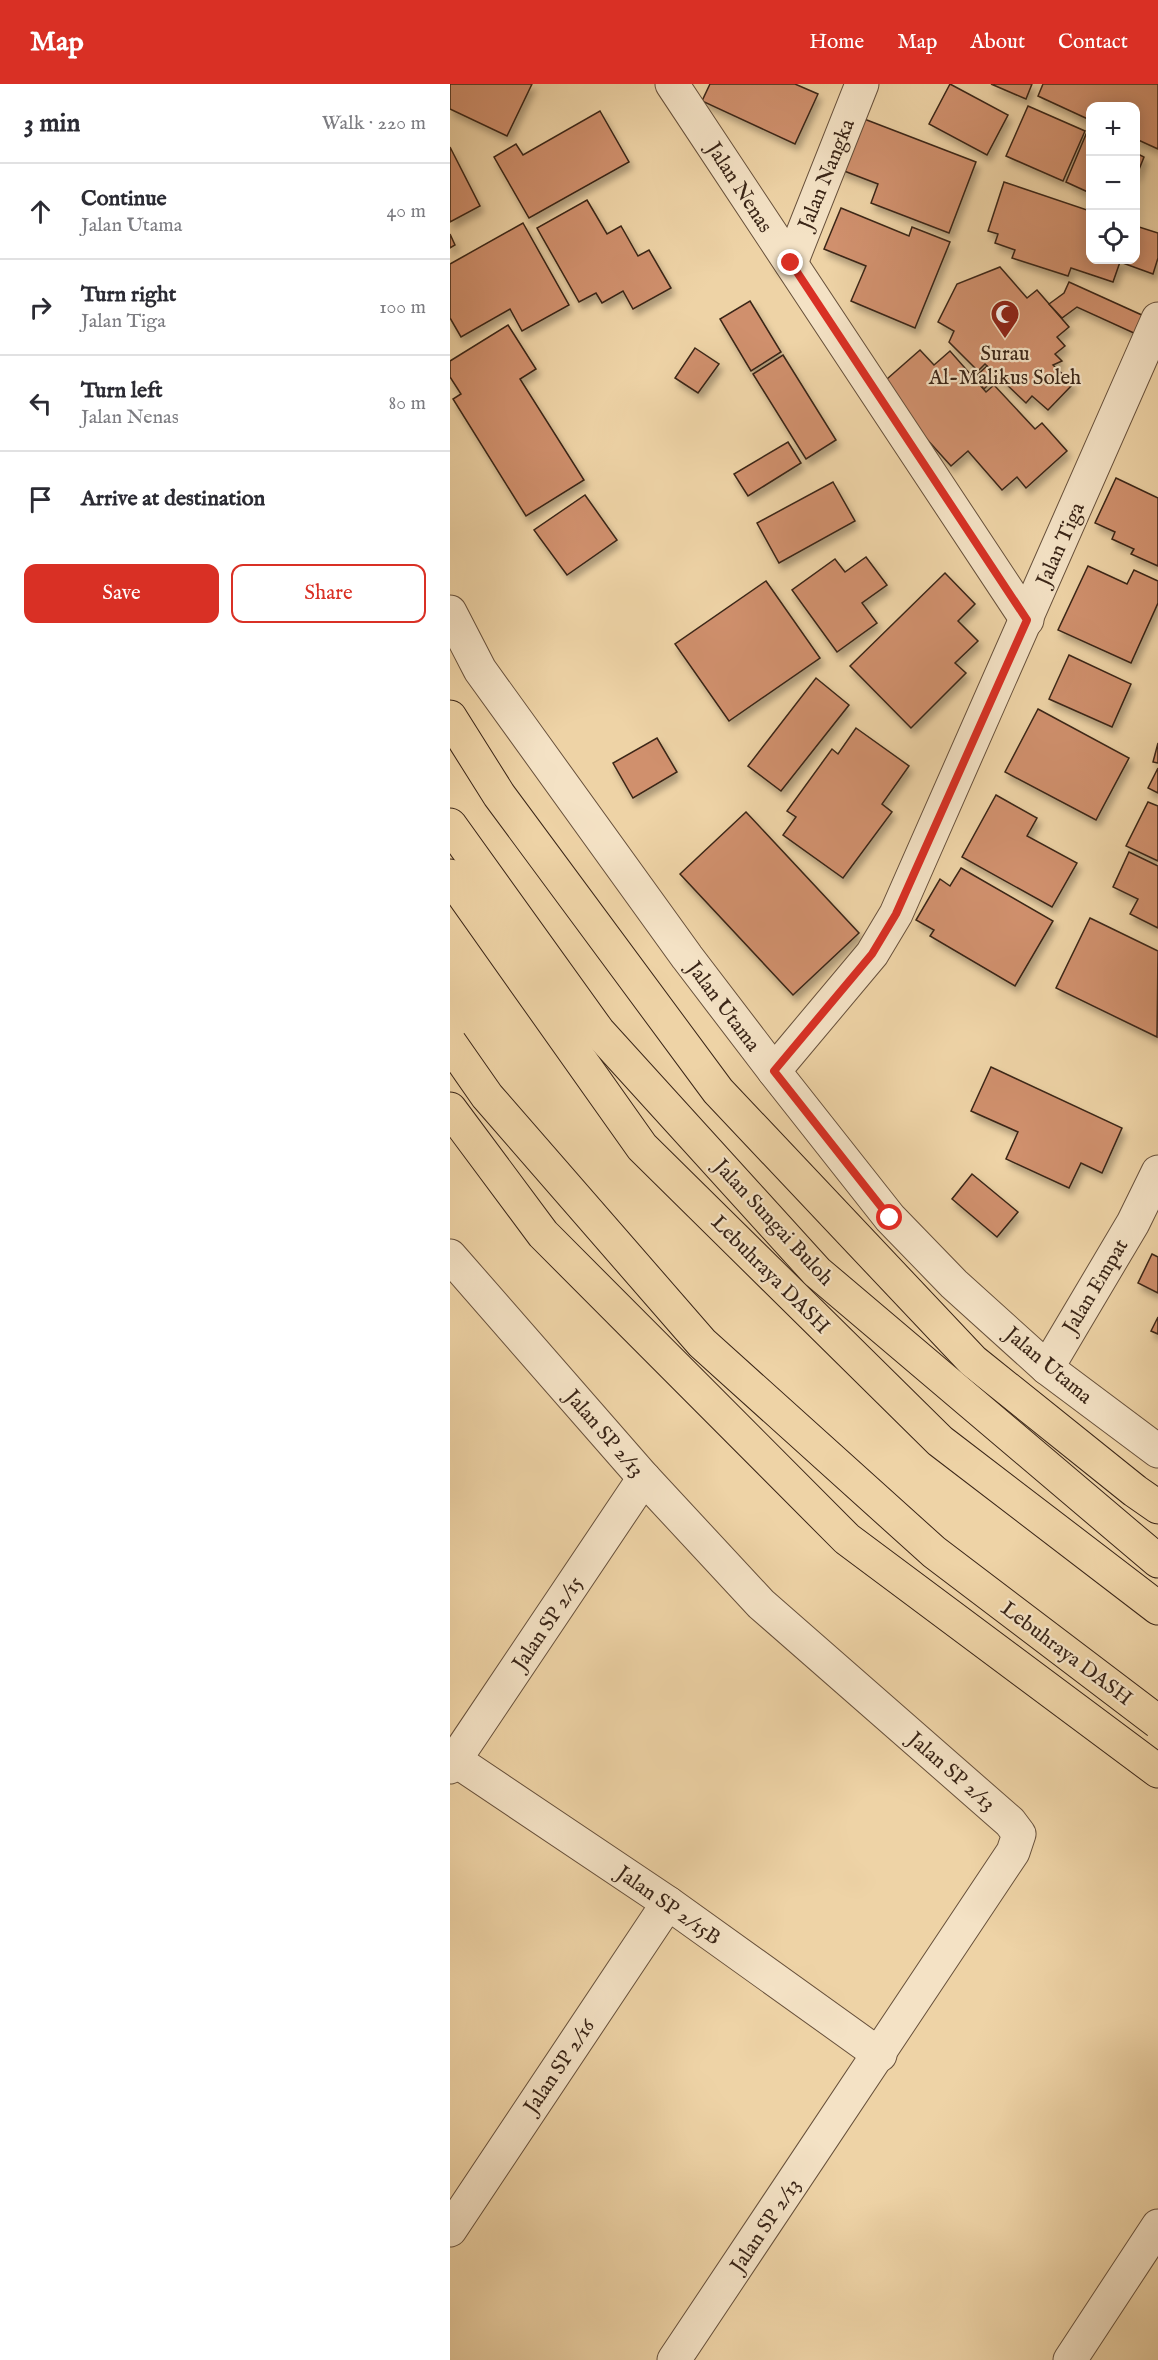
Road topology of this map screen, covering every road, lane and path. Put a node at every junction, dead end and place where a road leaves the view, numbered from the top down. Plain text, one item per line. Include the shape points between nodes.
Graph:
1 (672, 84) edge
2 (862, 84) edge
3 (791, 263) junction
4 (1158, 319) edge
5 (450, 612) edge
6 (1027, 620) junction
7 (450, 717) edge
8 (450, 825) edge
9 (450, 876) edge
10 (450, 1042) edge
11 (774, 1071) junction
12 (450, 1109) edge
13 (1158, 1172) edge
14 (452, 1263) edge
15 (1047, 1368) junction
16 (1158, 1451) edge
17 (644, 1478) junction
18 (1158, 1507) edge
19 (1158, 1561) edge
20 (1158, 1608) edge
21 (1158, 1722) edge
22 (453, 1764) edge
23 (1158, 1771) edge
24 (668, 1903) junction
25 (880, 2055) junction
26 (1158, 2226) edge
27 (450, 2230) edge
28 (674, 2360) edge
29 (1070, 2360) edge

1 - 3 street, Jalan Nenas
2 - 3 street, Jalan Nangka
3 - 6 street, Jalan Nenas
4 - 6 street, Jalan Tiga
5 - 11 street, Jalan Utama via 480,670
6 - 11 street, Jalan Tiga via 896,914 872,954
7 - 18 highway via 499,795 718,1091 974,1361
8 - 19 highway, Jalan Sungai Buloh via 598,1031 817,1272
9 - 20 highway, Lebuhraya DASH via 642,1147 940,1441
10 - 21 highway, Lebuhraya DASH, bridge via 487,1096 702,1343 934,1552
11 - 15 street, Jalan Utama via 890,1218 954,1284
12 - 23 highway via 543,1234 847,1539
13 - 15 street, Jalan Empat via 1133,1223
14 - 17 street, Jalan SP 2/13
15 - 16 street, Jalan Utama
17 - 22 street, Jalan SP 2/15
17 - 25 street, Jalan SP 2/13 via 761,1604 1019,1834 1013,1852
22 - 24 street, Jalan SP 2/15B
24 - 25 street, Jalan SP 2/15B
24 - 27 street, Jalan SP 2/16
25 - 28 street, Jalan SP 2/13
26 - 29 street

